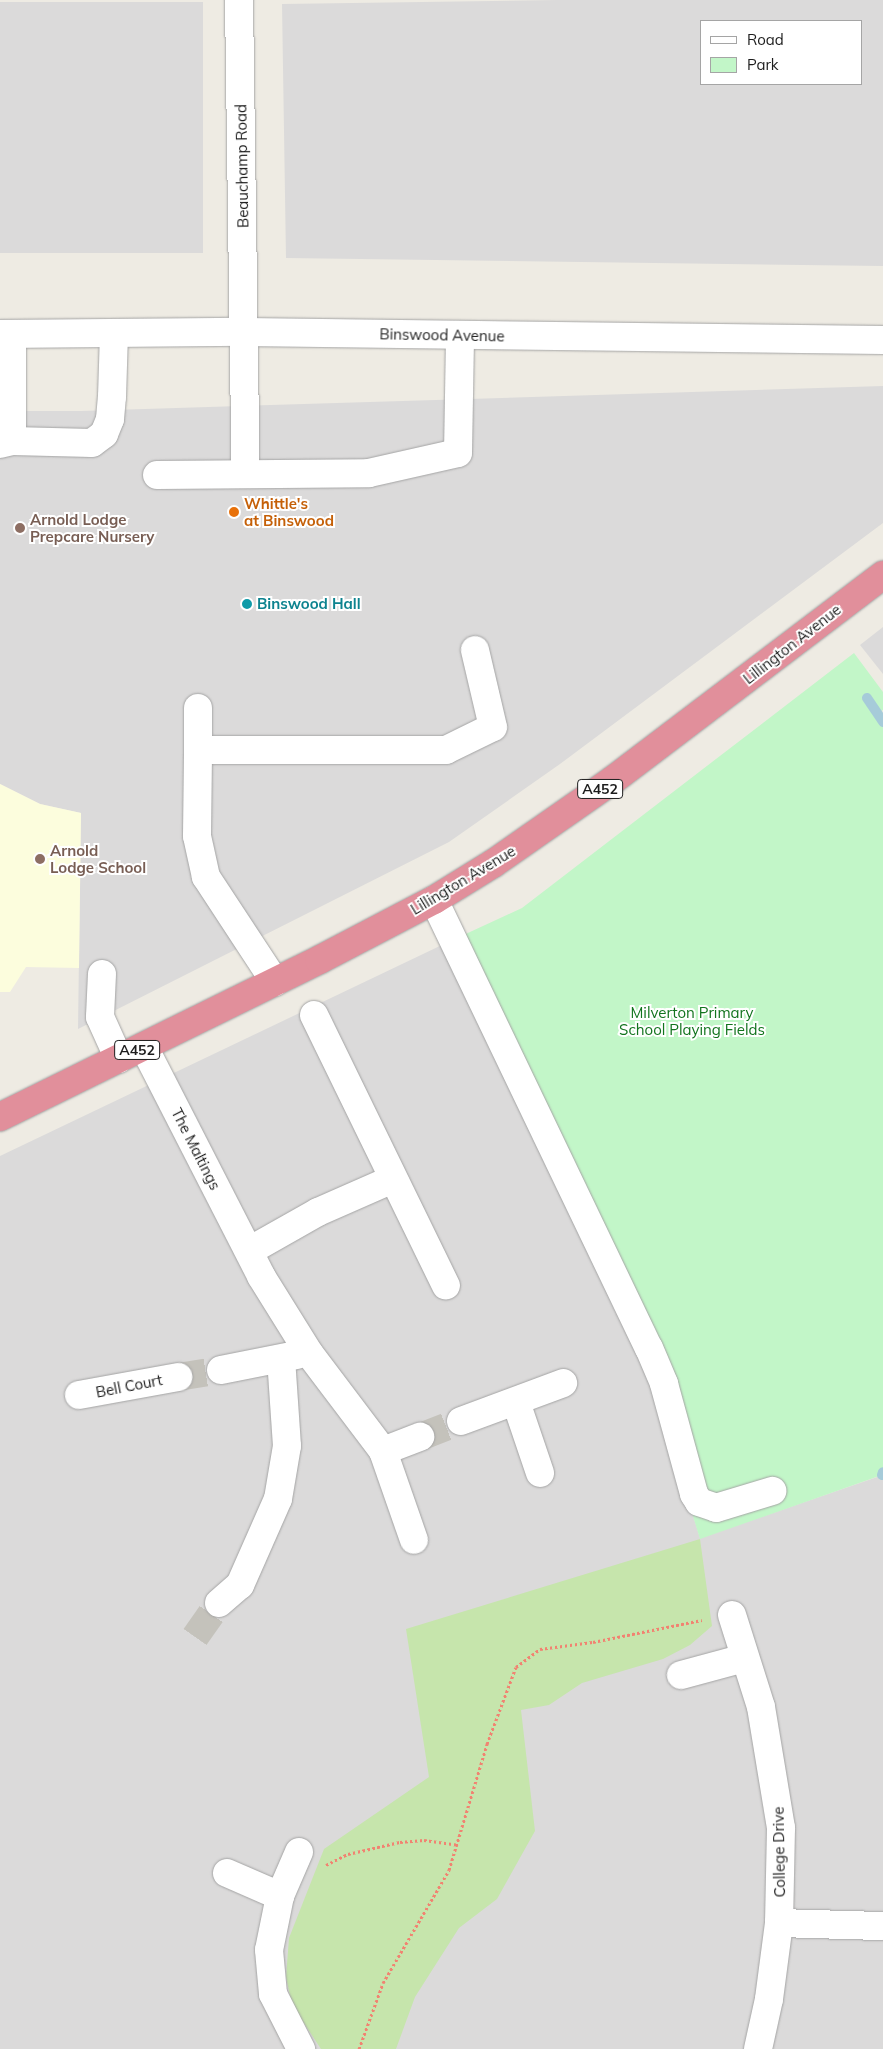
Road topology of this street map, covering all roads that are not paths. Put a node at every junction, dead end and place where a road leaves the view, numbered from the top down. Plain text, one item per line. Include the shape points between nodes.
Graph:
1 (239, 0) edge
2 (245, 332) junction
3 (114, 333) junction
4 (6, 334) edge
5 (460, 335) junction
6 (883, 340) edge
7 (6, 442) edge
8 (246, 474) junction
9 (157, 475) dead end
10 (883, 574) edge
11 (475, 650) dead end
12 (198, 708) dead end
13 (198, 750) junction
14 (434, 900) junction
15 (102, 974) dead end
16 (275, 982) junction
17 (314, 1015) dead end
18 (144, 1047) junction
19 (119, 1059) junction
20 (0, 1117) edge
21 (394, 1179) junction
22 (249, 1251) junction
23 (446, 1286) dead end
24 (309, 1353) junction
25 (221, 1370) tunnel mouth
26 (282, 1370) junction
27 (178, 1377) tunnel mouth
28 (563, 1382) dead end
29 (79, 1396) dead end
30 (516, 1402) junction
31 (461, 1420) tunnel mouth
32 (420, 1437) tunnel mouth
33 (383, 1451) junction
34 (540, 1473) dead end
35 (772, 1491) dead end
36 (414, 1540) dead end
37 (218, 1603) tunnel mouth
38 (720, 1617) road end
39 (744, 1658) junction
40 (681, 1674) dead end
41 (296, 1858) road end
42 (227, 1873) dead end
43 (280, 1896) junction
44 (779, 1923) junction
45 (883, 1926) edge
46 (301, 2049) edge
47 (758, 2049) edge

1 - 2 street, Beauchamp Road
2 - 3 street, Binswood Avenue
2 - 5 street, Binswood Avenue
2 - 8 street, Beauchamp Road
3 - 4 street, Binswood Avenue
3 - 7 street via 111,412 104,434 92,443
4 - 7 street
5 - 6 street, Binswood Avenue
5 - 8 street via 458,453 369,472
8 - 9 street
10 - 14 highway, Lillington Avenue / A452 via 613,780 494,863
11 - 13 street via 492,727 446,750
12 - 13 street
13 - 16 street via 197,836 206,877
14 - 16 highway, Lillington Avenue / A452
14 - 35 street via 649,1348 664,1384 694,1494 704,1505 716,1508
15 - 19 street via 100,1018
16 - 18 highway, Lillington Avenue / A452
17 - 21 street
18 - 19 highway, Lillington Avenue / A452
18 - 22 street, The Maltings
19 - 20 highway, Lillington Avenue / A452
21 - 22 street via 318,1212
21 - 23 street
22 - 24 street, The Maltings
24 - 26 street
24 - 33 street, The Maltings
25 - 26 street
26 - 37 street via 286,1446 278,1499 240,1585
27 - 29 street, Bell Court
28 - 30 street
30 - 31 street
30 - 34 street
32 - 33 street
33 - 36 street, The Maltings
38 - 39 street, College Drive
39 - 40 street
39 - 44 street, College Drive via 761,1707 777,1792 781,1828
41 - 43 street
42 - 43 street
43 - 46 street via 269,1950 271,1979 281,2015
44 - 45 street
44 - 47 street, College Drive via 770,1999

